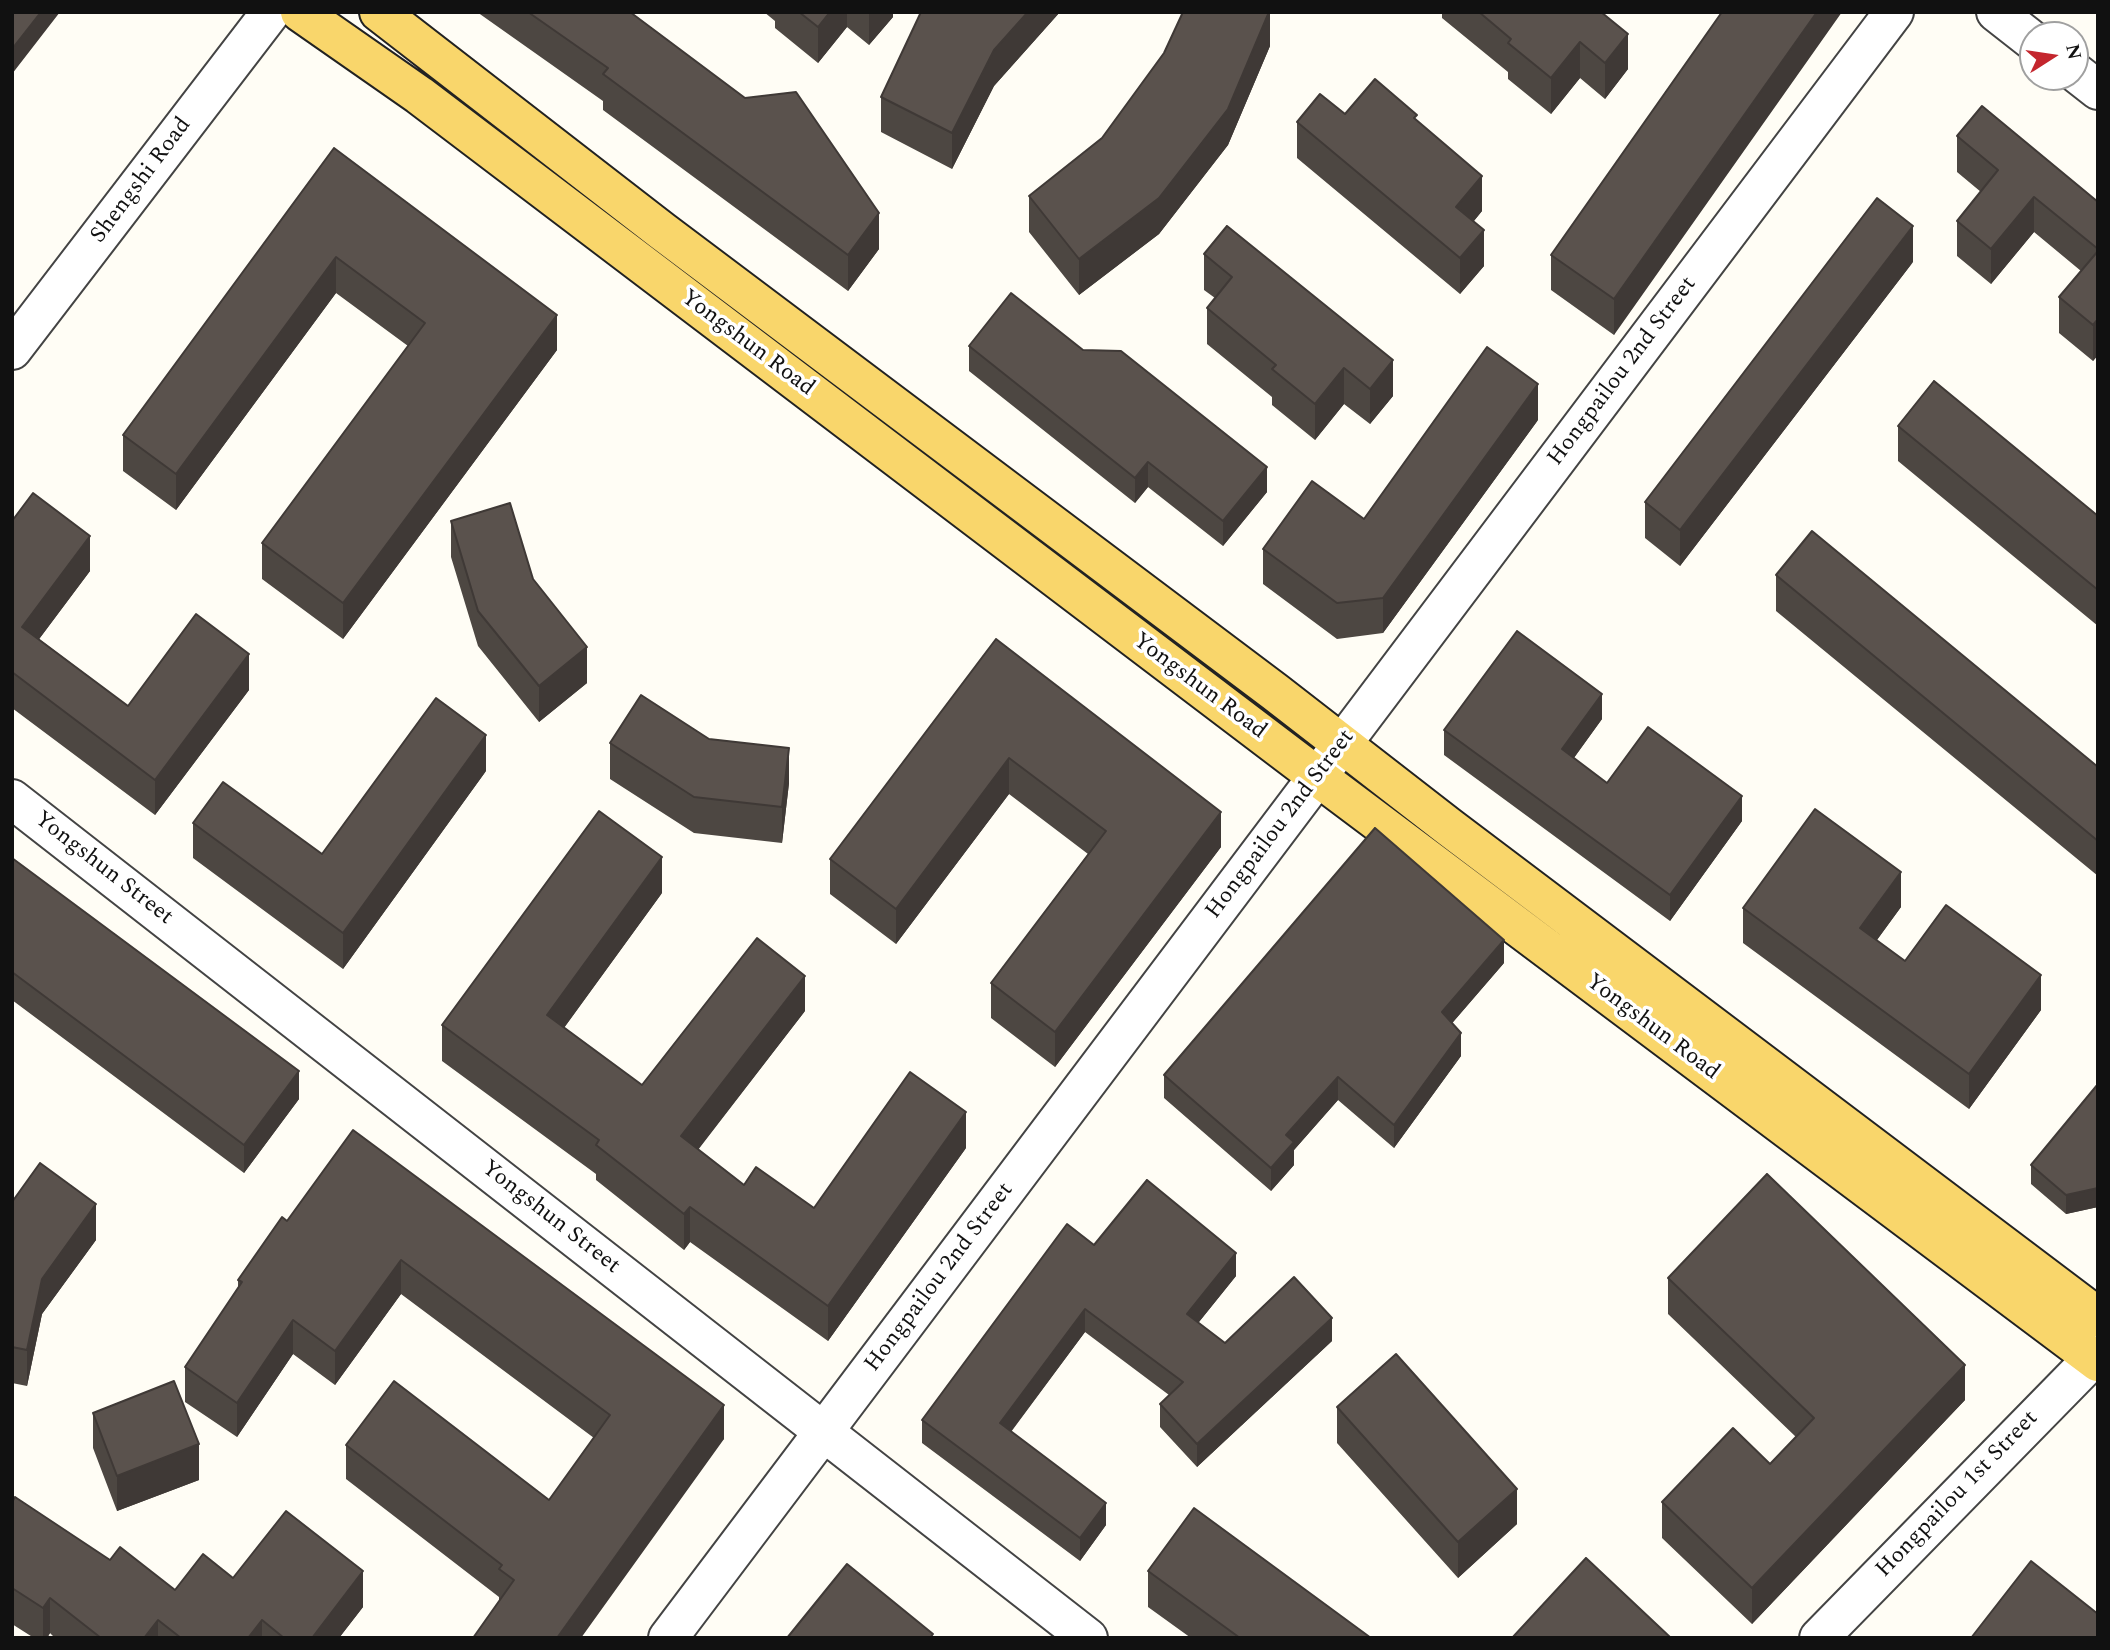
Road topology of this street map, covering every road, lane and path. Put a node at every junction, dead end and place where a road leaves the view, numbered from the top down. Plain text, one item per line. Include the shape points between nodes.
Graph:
1 (271, 12) edge
2 (300, 12) edge
3 (379, 12) edge
4 (1894, 12) edge
5 (1996, 12) edge
6 (2019, 30) edge
7 (12, 350) edge
8 (1342, 745) junction
9 (1318, 777) junction
10 (12, 799) edge
11 (2098, 1317) edge
12 (2096, 1358) edge
13 (824, 1431) junction
14 (668, 1638) edge
15 (1088, 1638) edge
16 (1819, 1638) edge

1 - 7 street, Shengshi Road
2 - 9 main road, Yongshun Road via 430,103
3 - 8 main road
4 - 8 street, Hongpailou 2nd Street
5 - 6 street
8 - 9 street, Hongpailou 2nd Street
8 - 11 main road
9 - 12 main road, Yongshun Road
9 - 13 street, Hongpailou 2nd Street
10 - 13 street, Yongshun Street
12 - 16 street, Hongpailou 1st Street
13 - 14 street, Hongpailou 2nd Street
13 - 15 street, Yongshun Street

